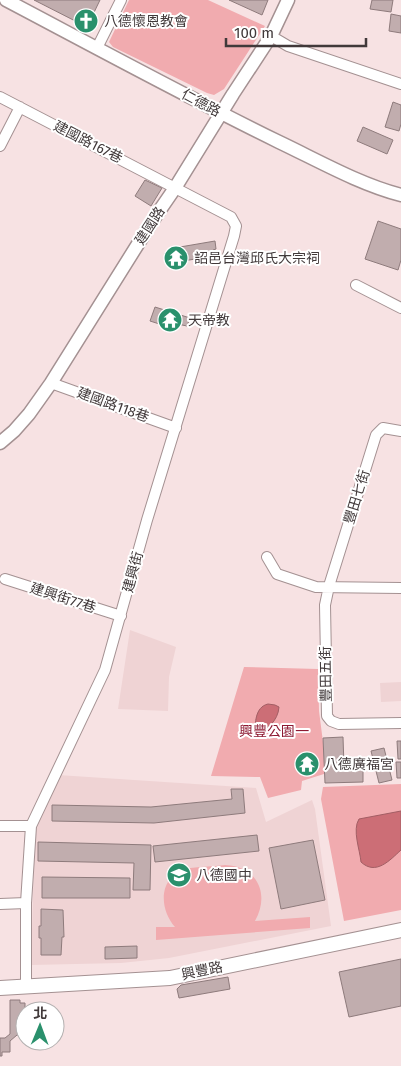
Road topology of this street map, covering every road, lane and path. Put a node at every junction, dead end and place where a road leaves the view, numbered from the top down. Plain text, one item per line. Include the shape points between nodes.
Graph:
1 (6, 0) edge
2 (121, 0) edge
3 (288, 0) edge
4 (271, 36) junction
5 (97, 48) junction
6 (401, 84) edge
7 (0, 97) edge
8 (20, 107) junction
9 (220, 114) junction
10 (0, 146) edge
11 (175, 188) junction
12 (401, 195) edge
13 (356, 285) dead end
14 (401, 308) edge
15 (51, 383) junction
16 (176, 428) junction
17 (401, 431) edge
18 (0, 443) edge
19 (267, 557) dead end
20 (5, 579) dead end
21 (329, 586) junction
22 (401, 588) edge
23 (121, 616) junction
24 (401, 723) edge
25 (0, 826) edge
26 (31, 826) junction
27 (26, 903) junction
28 (0, 904) edge
29 (401, 930) edge
30 (26, 986) junction
31 (0, 988) edge

1 - 5 street, 仁德路
2 - 5 street
3 - 4 street, 建國路
4 - 6 street via 288,46
4 - 9 street, 建國路
5 - 9 street, 仁德路
7 - 8 street, 建國路167巷
8 - 10 street
8 - 11 street, 建國路167巷
9 - 11 street, 建國路
9 - 12 street, 仁德路 via 345,173
11 - 15 street, 建國路
11 - 16 street, 建興街 via 230,217 236,226
13 - 14 street
15 - 16 street, 建國路118巷
15 - 18 street, 建國路 via 29,414
16 - 23 street, 建興街
17 - 21 street, 豐田七街 via 383,428 376,435
19 - 21 street via 277,574 316,587
20 - 23 street, 建興街77巷
21 - 22 street
21 - 24 street, 豐田五街 via 325,605 328,716 339,724
23 - 26 street, 建興街 via 105,670
25 - 26 street
26 - 27 street, 建興街
27 - 28 street
27 - 30 street, 建興街
29 - 30 main road, 興豐路 via 170,978
30 - 31 main road, 興豐路

